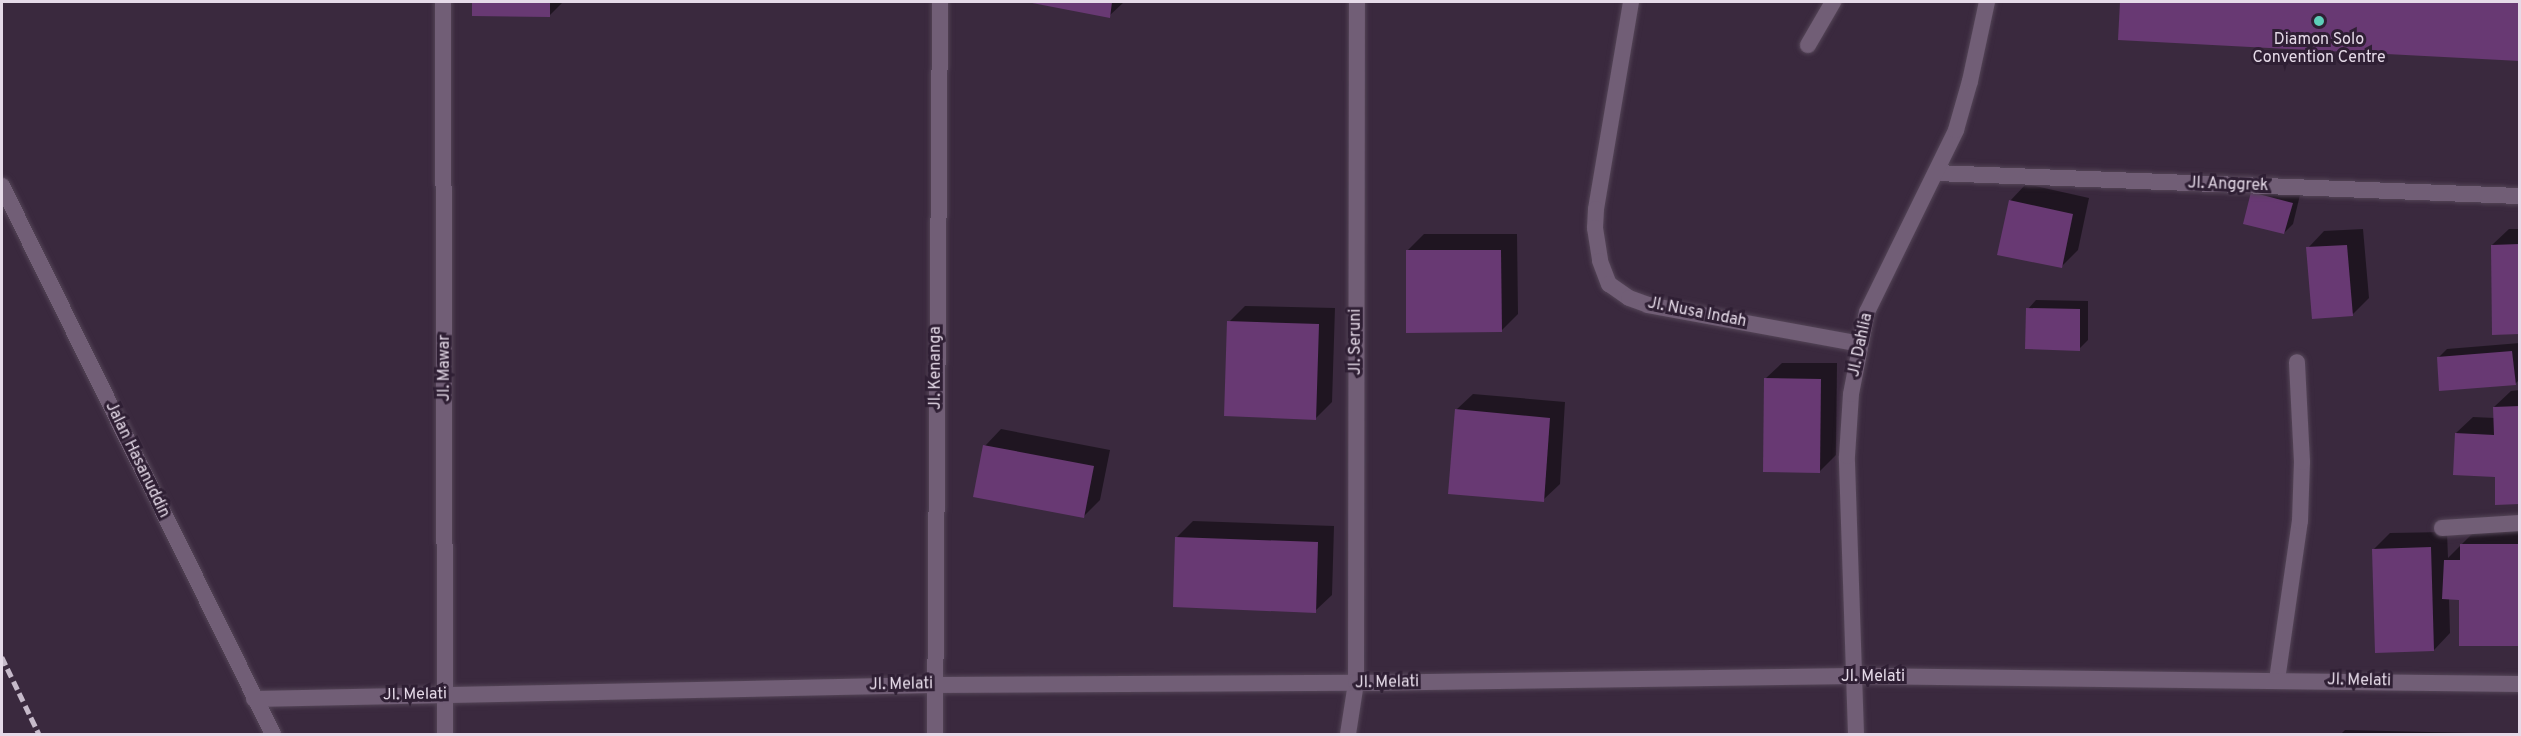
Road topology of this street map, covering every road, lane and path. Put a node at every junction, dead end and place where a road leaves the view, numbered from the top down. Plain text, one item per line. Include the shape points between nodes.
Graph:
1 (443, 2) edge
2 (940, 2) edge
3 (1357, 2) edge
4 (1631, 2) edge
5 (1833, 2) edge
6 (1987, 2) edge
7 (1808, 45) dead end
8 (1936, 173) junction
9 (2, 186) edge
10 (2520, 196) edge
11 (1860, 344) junction
12 (2297, 363) dead end
13 (2520, 523) edge
14 (2442, 528) dead end
15 (1854, 676) junction
16 (2277, 680) junction
17 (1356, 683) junction
18 (2520, 684) edge
19 (934, 685) junction
20 (447, 694) junction
21 (254, 699) junction
22 (273, 735) edge
23 (445, 735) edge
24 (935, 735) edge
25 (1348, 735) edge
26 (1856, 735) edge

1 - 20 street, Jl. Mawar
2 - 19 street, Jl. Kenanga
3 - 17 street, Jl. Seruni
4 - 11 street, Jl. Nusa Indah via 1596,209 1600,261 1609,284 1648,305
5 - 7 street
6 - 8 street, Jl. Dahlia via 1968,91
8 - 10 street, Jl. Anggrek
8 - 11 street, Jl. Dahlia via 1881,280 1867,312
9 - 21 street, Jalan Hasanuddin
11 - 15 street, Jl. Dahlia via 1851,394 1847,456
12 - 16 street via 2302,462 2300,521
13 - 14 street
15 - 16 street, Jl. Melati
15 - 17 street, Jl. Melati
15 - 26 street, Jl. Dahlia
16 - 18 street, Jl. Melati
17 - 19 street, Jl. Melati
17 - 25 street, Jl. Seruni
19 - 20 street, Jl. Melati
19 - 24 street, Jl. Kenanga
20 - 21 street, Jl. Melati
20 - 23 street, Jl. Mawar
21 - 22 street, Jalan Hasanuddin

